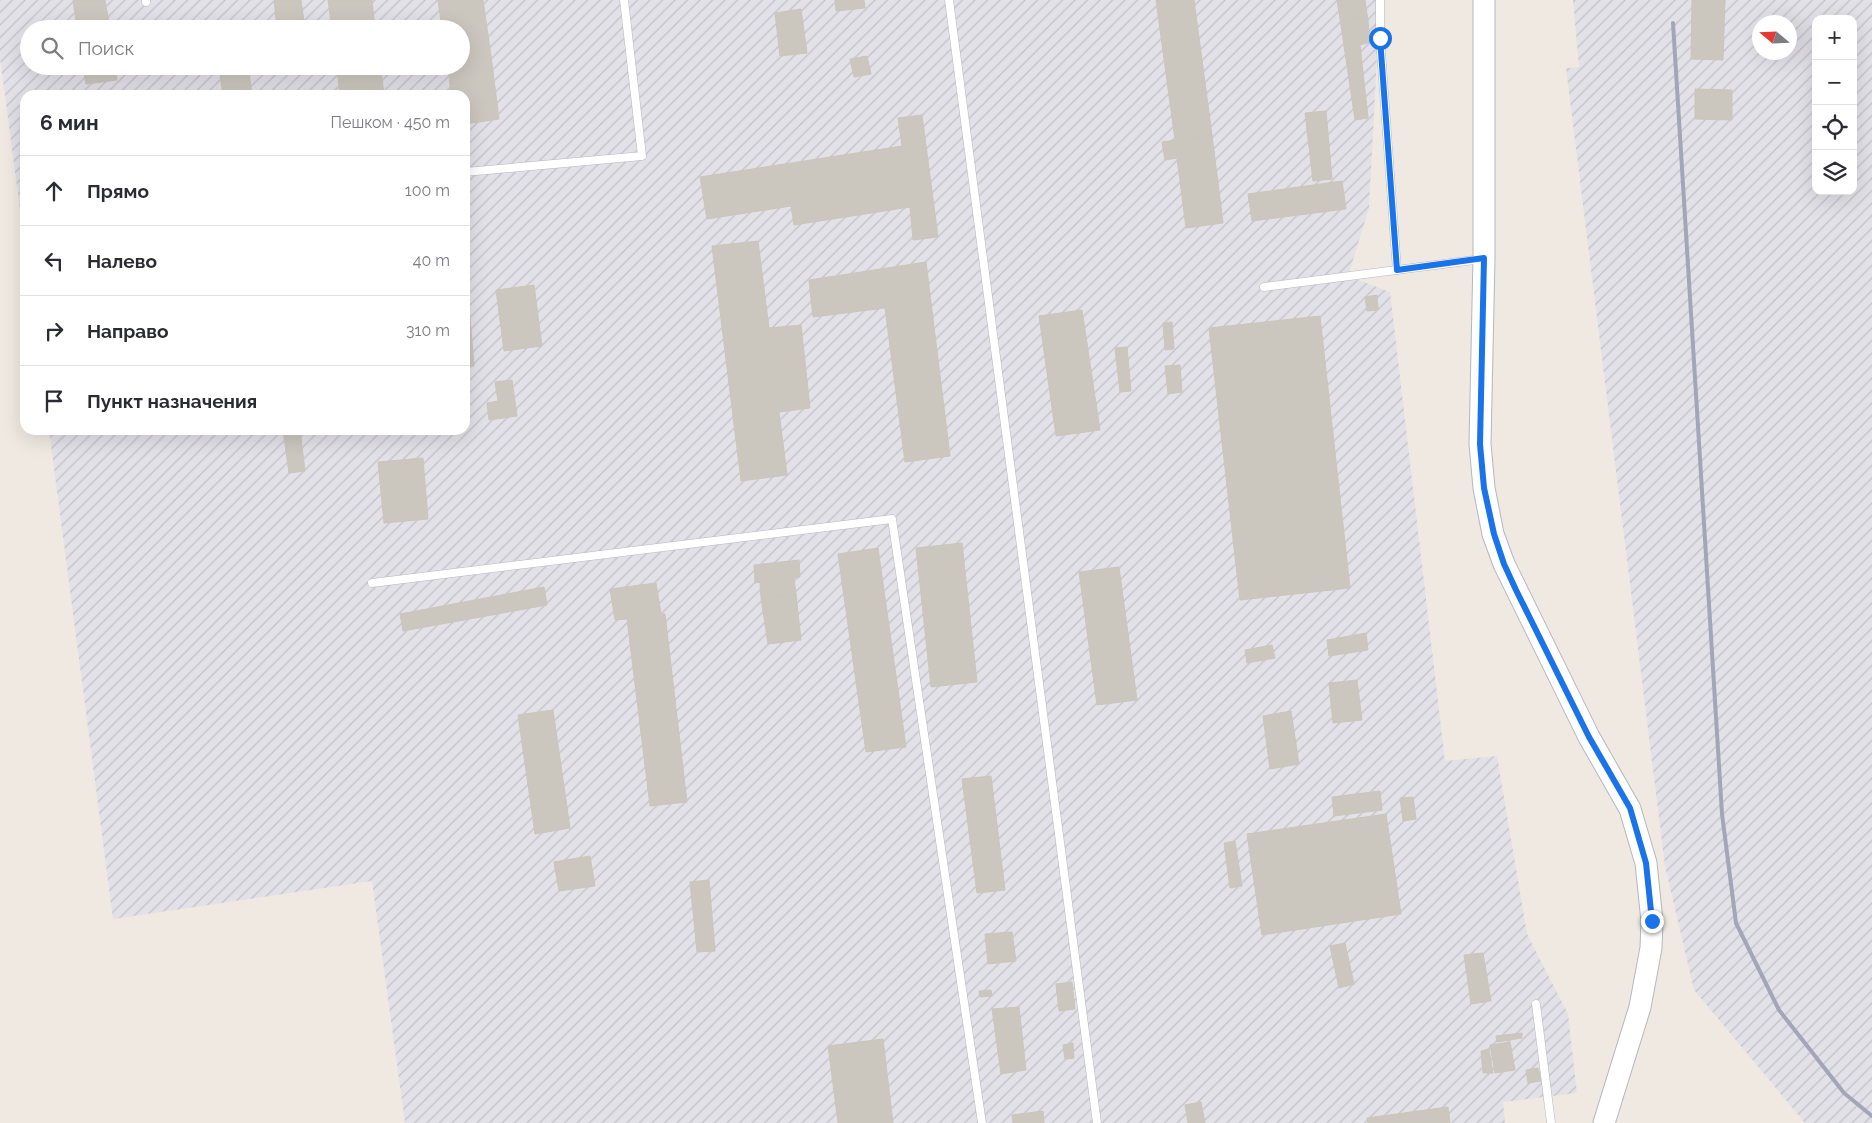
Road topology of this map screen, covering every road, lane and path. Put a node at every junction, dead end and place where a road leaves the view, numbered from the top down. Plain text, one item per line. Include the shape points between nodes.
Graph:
1 (624, 0) edge
2 (949, 0) edge
3 (1380, 0) edge
4 (1484, 0) edge
5 (470, 172) edge
6 (1484, 258) junction
7 (1397, 270) junction
8 (1264, 287) dead end
9 (372, 583) dead end
10 (1536, 1004) dead end
11 (982, 1123) edge
12 (1097, 1123) edge
13 (1551, 1123) edge
14 (1604, 1123) edge

1 - 5 lane via 642,156
2 - 12 lane
3 - 7 lane
4 - 6 street
6 - 7 lane
6 - 14 street via 1480,444 1484,488 1494,534 1516,590 1589,737 1630,808 1646,863 1652,921 1651,948 1640,1007
7 - 8 lane
9 - 11 lane via 892,519
10 - 13 lane

